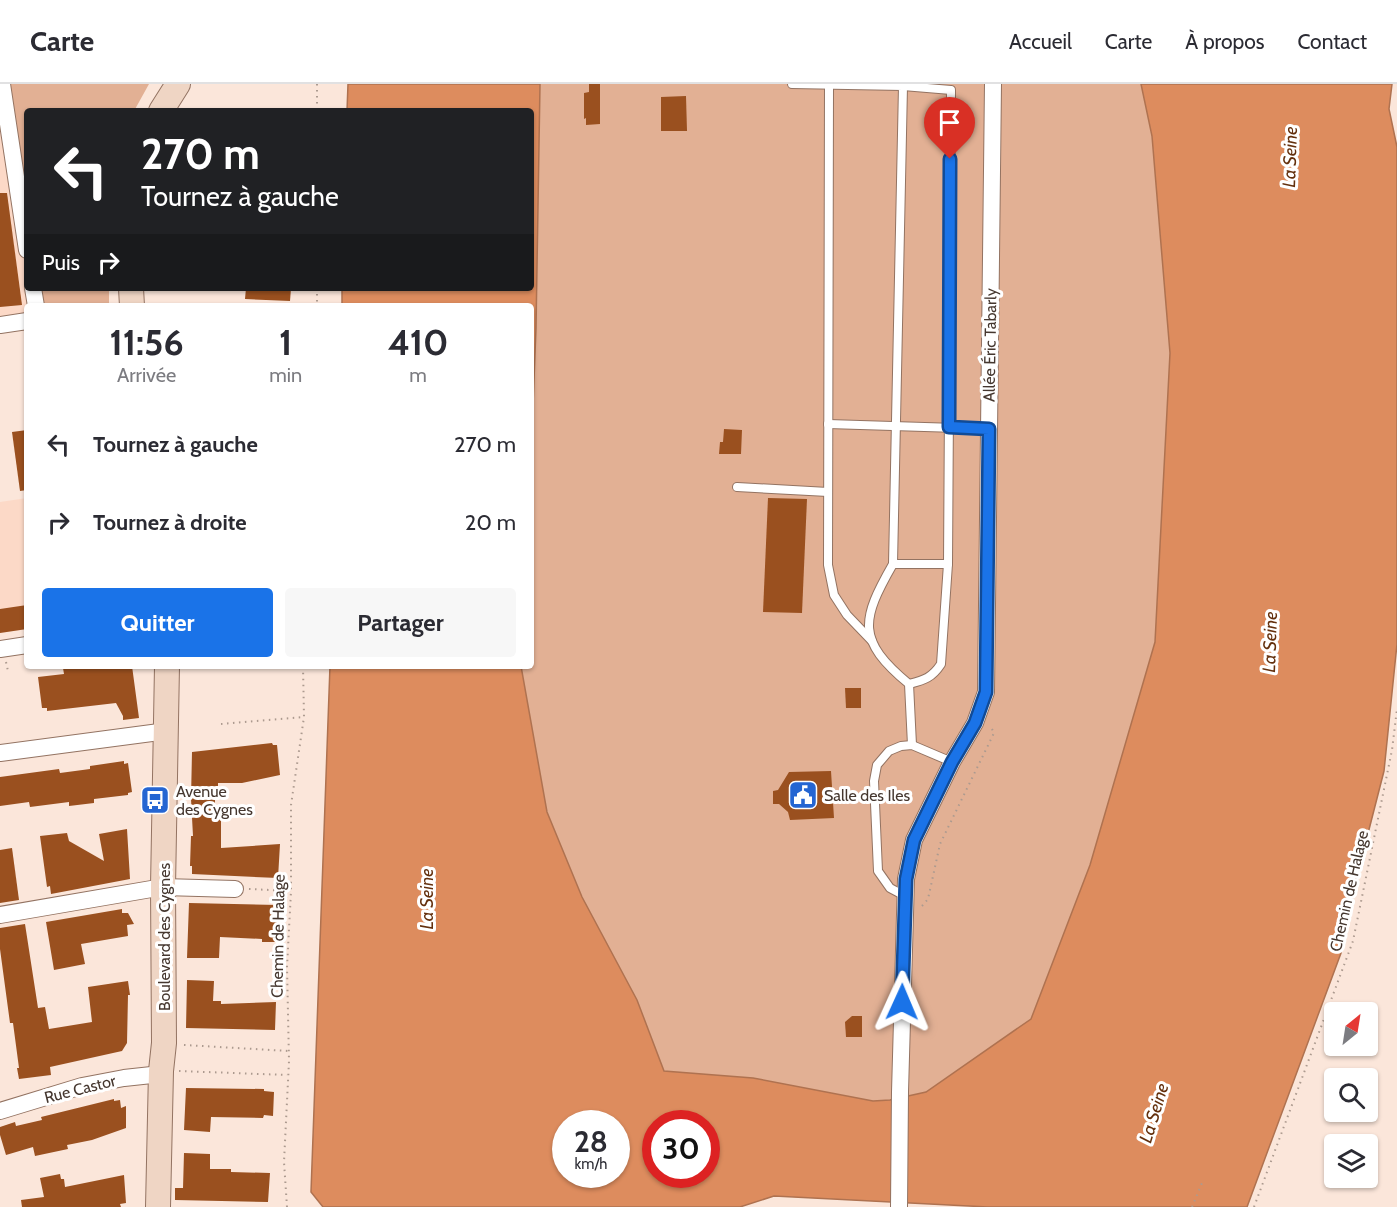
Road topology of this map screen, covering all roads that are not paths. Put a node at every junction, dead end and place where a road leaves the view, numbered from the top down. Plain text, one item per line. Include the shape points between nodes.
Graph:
1 (2, 84) edge
2 (160, 84) edge
3 (178, 84) edge
4 (792, 84) edge
5 (993, 84) edge
6 (829, 85) edge
7 (903, 85) edge
8 (149, 108) edge
9 (163, 108) edge
10 (24, 230) edge
11 (24, 321) edge
12 (0, 325) edge
13 (828, 424) junction
14 (896, 425) junction
15 (949, 427) junction
16 (989, 429) junction
17 (737, 487) dead end
18 (828, 492) junction
19 (893, 564) junction
20 (948, 564) junction
21 (872, 641) junction
22 (24, 645) edge
23 (0, 649) edge
24 (167, 669) edge
25 (909, 684) junction
26 (166, 731) junction
27 (912, 745) junction
28 (0, 753) edge
29 (952, 762) junction
30 (163, 887) junction
31 (236, 889) road end
32 (905, 896) junction
33 (0, 915) edge
34 (161, 1072) junction
35 (0, 1111) edge
36 (158, 1207) edge
37 (899, 1207) edge

1 - 10 street
2 - 8 main road
3 - 9 main road
4 - 6 lane
5 - 16 street, Allée Éric Tabarly
6 - 7 lane
6 - 13 lane
7 - 14 lane
7 - 15 lane via 951,90
11 - 12 street
13 - 14 lane
13 - 18 lane
14 - 15 lane
14 - 19 lane
15 - 16 lane
15 - 20 lane
16 - 29 street, Allée Éric Tabarly via 986,692
17 - 18 lane
18 - 21 lane via 828,565 834,595
19 - 20 lane
19 - 21 lane via 875,596 868,623
20 - 25 lane via 941,664 926,680
21 - 25 lane via 889,667
22 - 23 street
24 - 26 main road, Boulevard des Cygnes
25 - 27 lane
26 - 28 street
26 - 30 main road, Boulevard des Cygnes
27 - 29 lane
27 - 32 lane via 901,746 882,757 877,765 875,795 878,871 890,888
29 - 32 street, Allée Éric Tabarly via 914,840
30 - 31 street
30 - 33 street
30 - 34 main road, Boulevard des Cygnes
32 - 37 street, Allée Éric Tabarly
34 - 35 street, Rue Castor via 82,1086
34 - 36 main road, Boulevard des Cygnes

